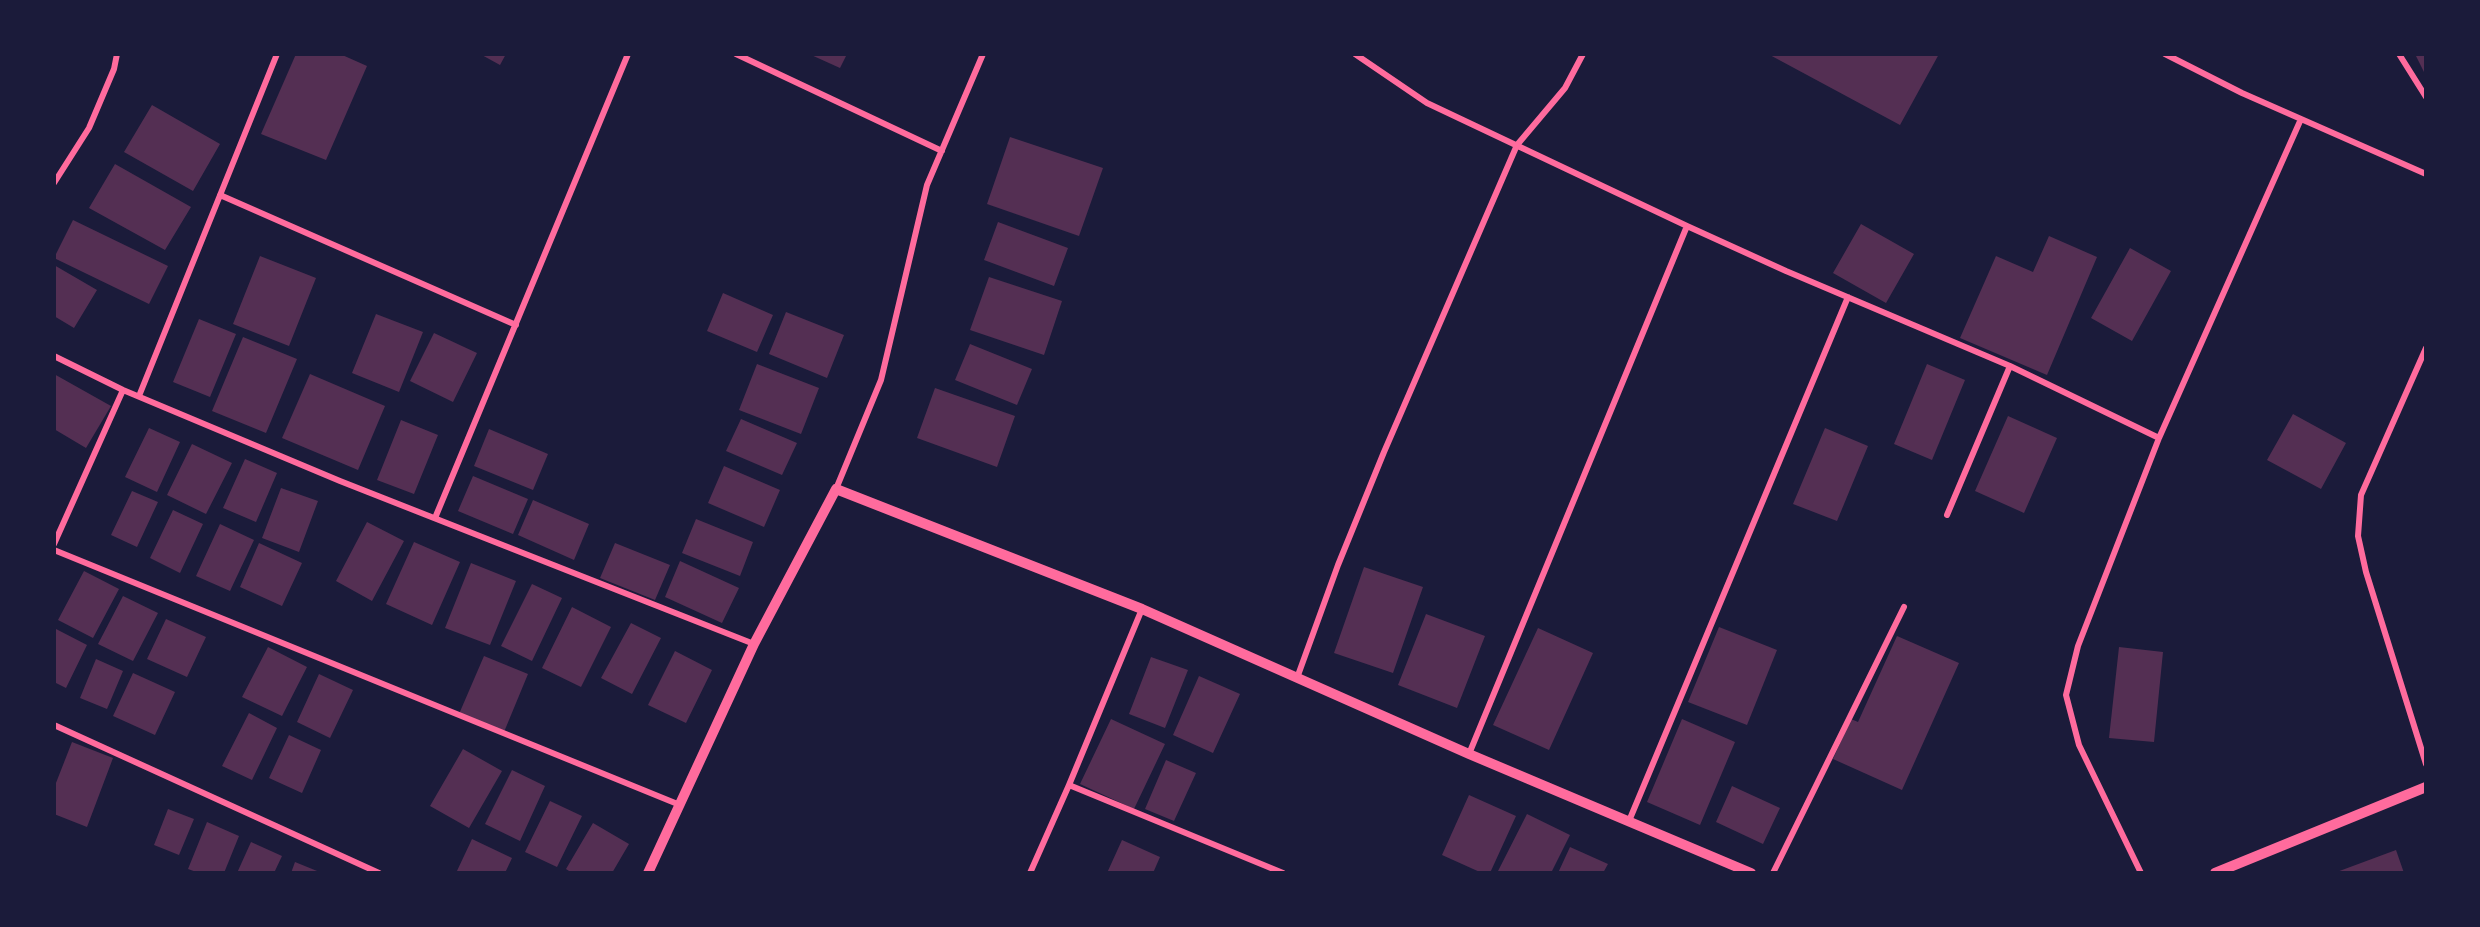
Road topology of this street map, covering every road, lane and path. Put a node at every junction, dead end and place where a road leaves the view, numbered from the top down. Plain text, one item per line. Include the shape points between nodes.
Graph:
1 (117, 54) edge
2 (277, 54) edge
3 (628, 54) edge
4 (736, 54) edge
5 (983, 54) edge
6 (1355, 54) edge
7 (1583, 54) edge
8 (2165, 54) edge
9 (2399, 54) edge
10 (2426, 98) edge
11 (2301, 119) junction
12 (1517, 145) junction
13 (942, 151) junction
14 (2426, 174) edge
15 (54, 183) edge
16 (220, 195) junction
17 (1687, 226) junction
18 (1848, 297) junction
19 (516, 325) junction
20 (2426, 348) edge
21 (54, 356) edge
22 (2010, 366) junction
23 (123, 390) junction
24 (139, 396) junction
25 (2159, 438) junction
26 (836, 489) junction
27 (1947, 515) dead end
28 (435, 519) junction
29 (54, 544) edge
30 (54, 550) edge
31 (1904, 607) dead end
32 (1142, 609) junction
33 (754, 644) junction
34 (1297, 678) junction
35 (54, 725) edge
36 (1469, 754) junction
37 (2426, 765) edge
38 (1070, 785) junction
39 (2426, 787) edge
40 (680, 805) junction
41 (1629, 821) junction
42 (379, 873) edge
43 (648, 873) edge
44 (1030, 873) edge
45 (1283, 873) edge
46 (1751, 873) edge
47 (1773, 873) edge
48 (2141, 873) edge
49 (2215, 873) edge

1 - 15 street via 89,128
2 - 16 street
3 - 19 street
4 - 13 street
5 - 13 street
6 - 12 street via 1427,103
7 - 12 street via 1565,88
8 - 11 street
9 - 10 street
11 - 14 street
11 - 25 street
12 - 17 street
12 - 34 street via 1384,452
13 - 26 street via 927,185 881,380
16 - 19 street
16 - 24 street
17 - 18 street
17 - 36 street
18 - 22 street
18 - 41 street
19 - 28 street
20 - 37 street via 2361,495 2358,536
21 - 23 street
22 - 25 street
22 - 27 street
23 - 24 street
23 - 29 street
24 - 28 street
25 - 48 street via 2078,646 2066,695 2079,745
26 - 32 street
26 - 33 street
28 - 33 street
30 - 40 street
31 - 47 street
32 - 34 street
32 - 38 street
33 - 40 street
34 - 36 street
35 - 42 street
36 - 41 street
38 - 44 street
38 - 45 street
39 - 49 street
40 - 43 street
41 - 46 street

